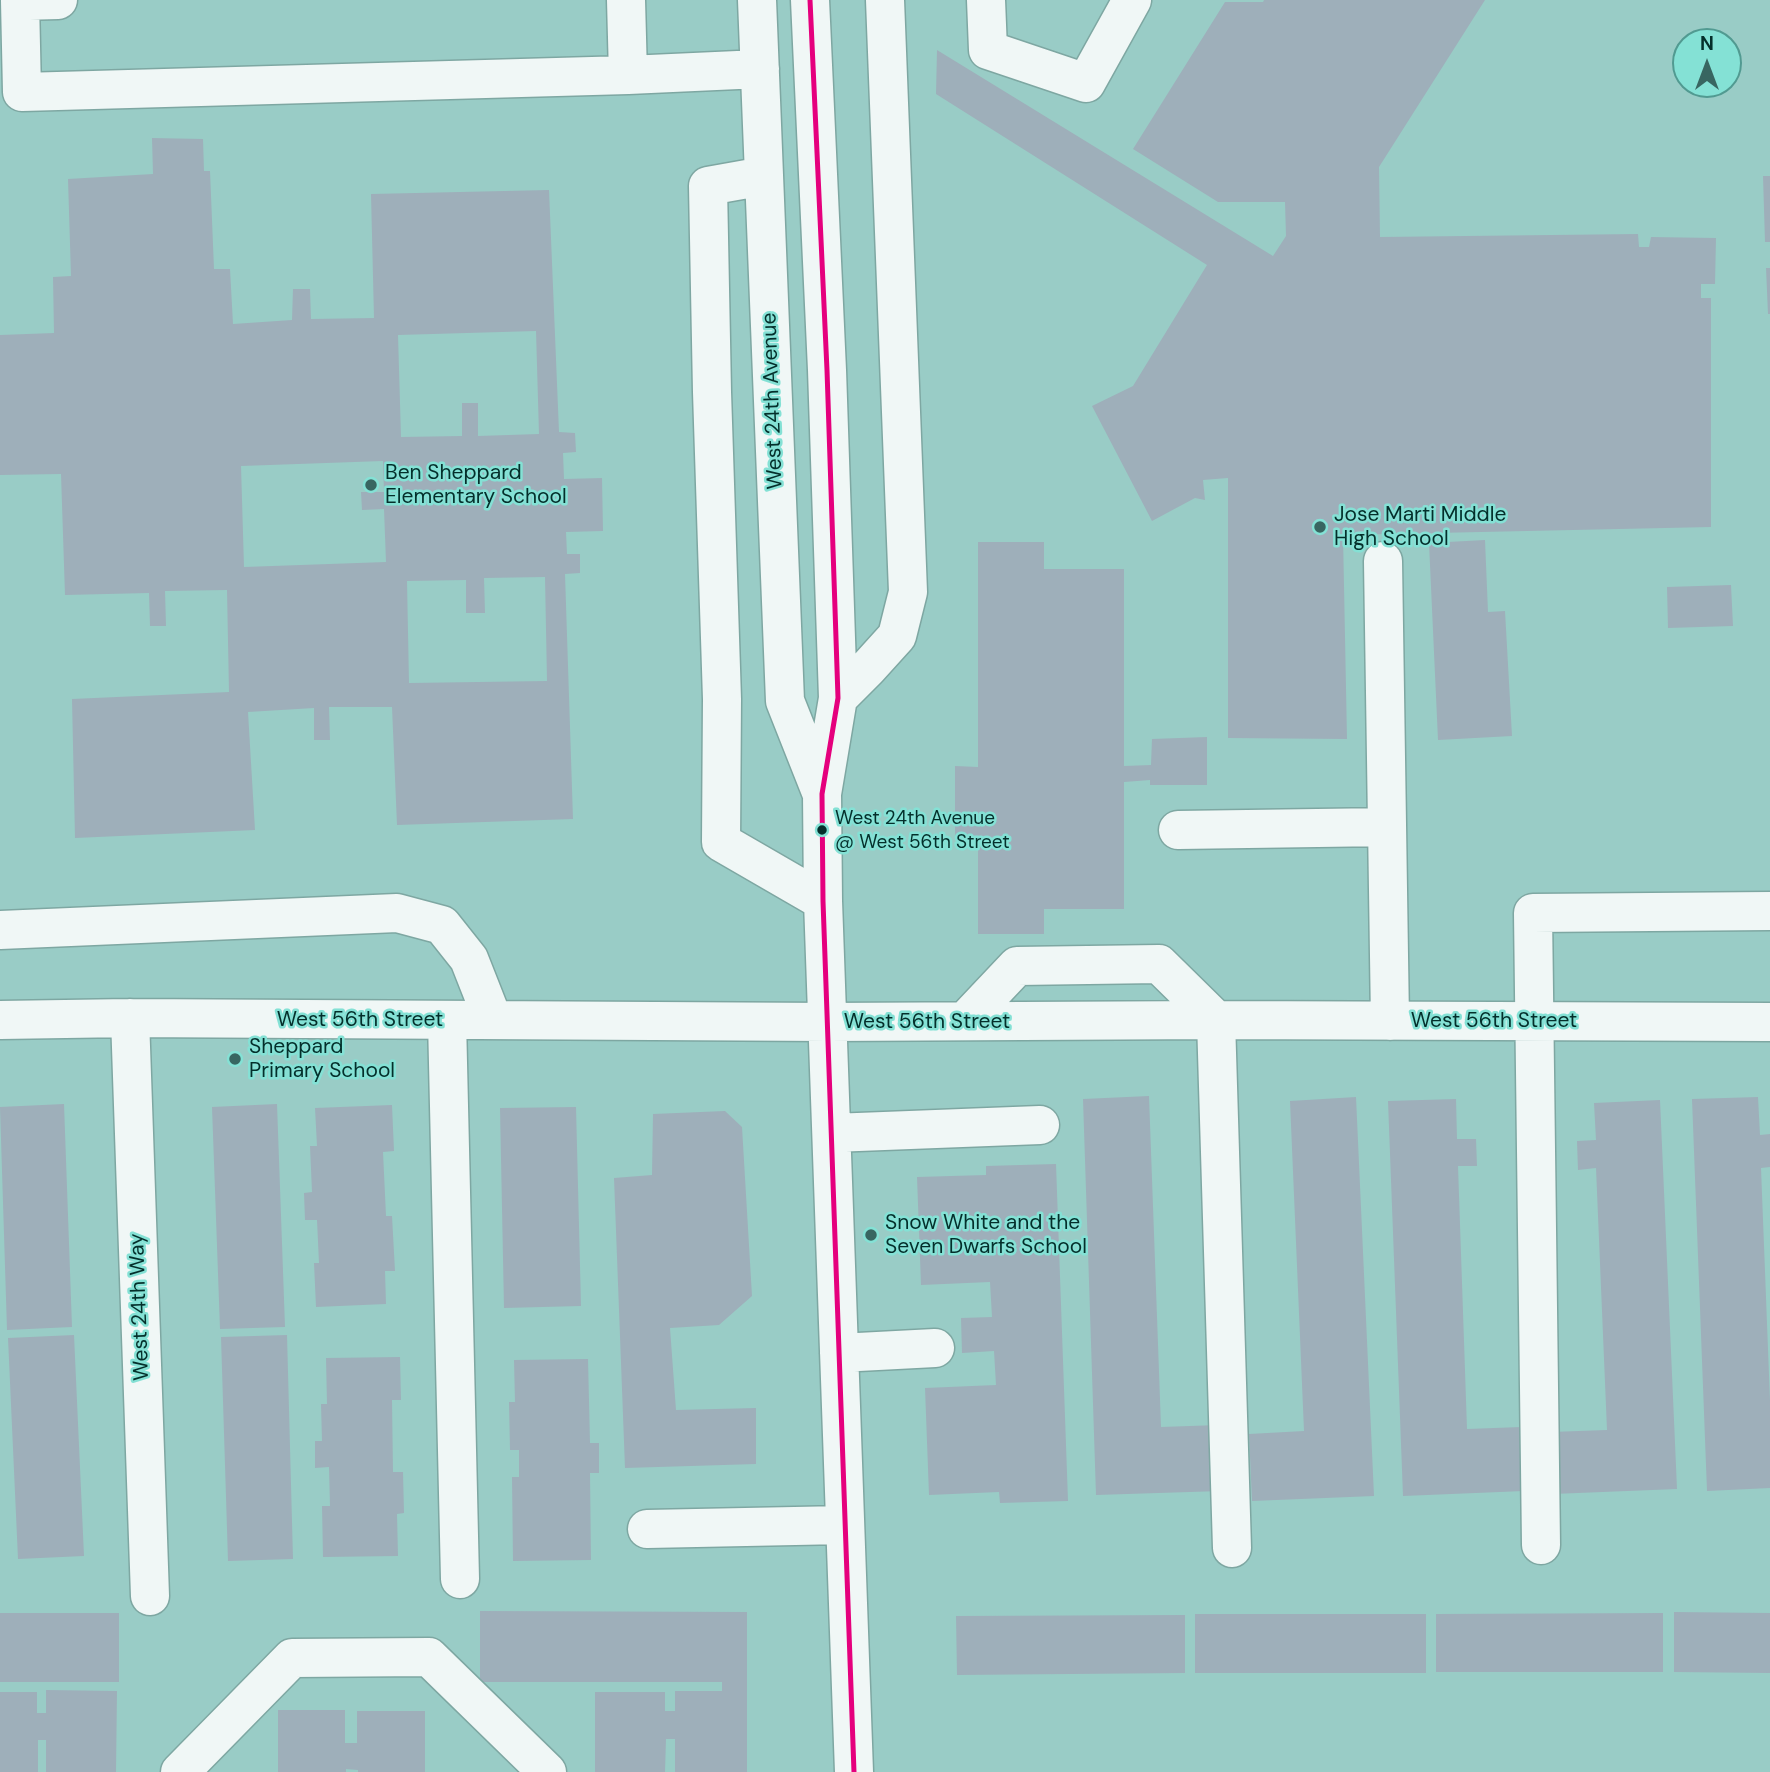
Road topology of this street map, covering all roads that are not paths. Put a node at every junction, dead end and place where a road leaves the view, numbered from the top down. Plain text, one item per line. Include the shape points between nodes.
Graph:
1 (58, 0) edge
2 (626, 0) edge
3 (757, 0) edge
4 (810, 0) edge
5 (885, 0) edge
6 (986, 0) edge
7 (1132, 0) edge
8 (760, 69) junction
9 (628, 75) junction
10 (764, 176) junction
11 (1383, 561) dead end
12 (838, 698) junction
13 (822, 794) junction
14 (1387, 827) junction
15 (1178, 830) dead end
16 (823, 901) junction
17 (1770, 911) edge
18 (0, 930) edge
19 (130, 1018) junction
20 (0, 1020) edge
21 (447, 1020) junction
22 (493, 1020) junction
23 (1216, 1020) junction
24 (965, 1021) junction
25 (1390, 1021) junction
26 (828, 1022) junction
27 (1534, 1022) junction
28 (1770, 1022) edge
29 (1040, 1125) dead end
30 (832, 1133) junction
31 (935, 1348) dead end
32 (839, 1353) junction
33 (844, 1525) junction
34 (647, 1528) dead end
35 (1541, 1545) dead end
36 (1231, 1548) dead end
37 (460, 1579) dead end
38 (150, 1596) dead end
39 (180, 1772) edge
40 (547, 1772) edge
41 (855, 1772) edge

1 - 9 street via 20,1 22,92
2 - 9 street
3 - 8 street, West 24th Avenue
4 - 12 street, West 24th Avenue
5 - 12 street via 908,592 897,636
6 - 7 street via 988,50 1086,83
8 - 9 street
8 - 10 street, West 24th Avenue
10 - 13 street, West 24th Avenue via 785,701
10 - 16 street via 708,186 722,699 721,842
11 - 14 street
12 - 13 street, West 24th Avenue
13 - 16 street, West 24th Avenue
14 - 15 street
14 - 25 street
16 - 26 street, West 24th Avenue
17 - 27 street via 1533,913
18 - 22 street via 397,913 442,925 469,959
19 - 20 street, West 56th Street
19 - 21 street, West 56th Street
19 - 38 street, West 24th Way
21 - 22 street, West 56th Street
21 - 37 street
22 - 26 street, West 56th Street
23 - 24 street, West 56th Street
23 - 24 street via 1159,964 1017,966
23 - 25 street, West 56th Street
23 - 36 street
24 - 26 street, West 56th Street
25 - 27 street, West 56th Street
26 - 30 street, West 24th Avenue
27 - 28 street, West 56th Street
27 - 35 street
29 - 30 street
30 - 32 street, West 24th Avenue
31 - 32 street
32 - 33 street, West 24th Avenue
33 - 34 street
33 - 41 street, West 24th Avenue
39 - 40 street via 292,1658 429,1657

